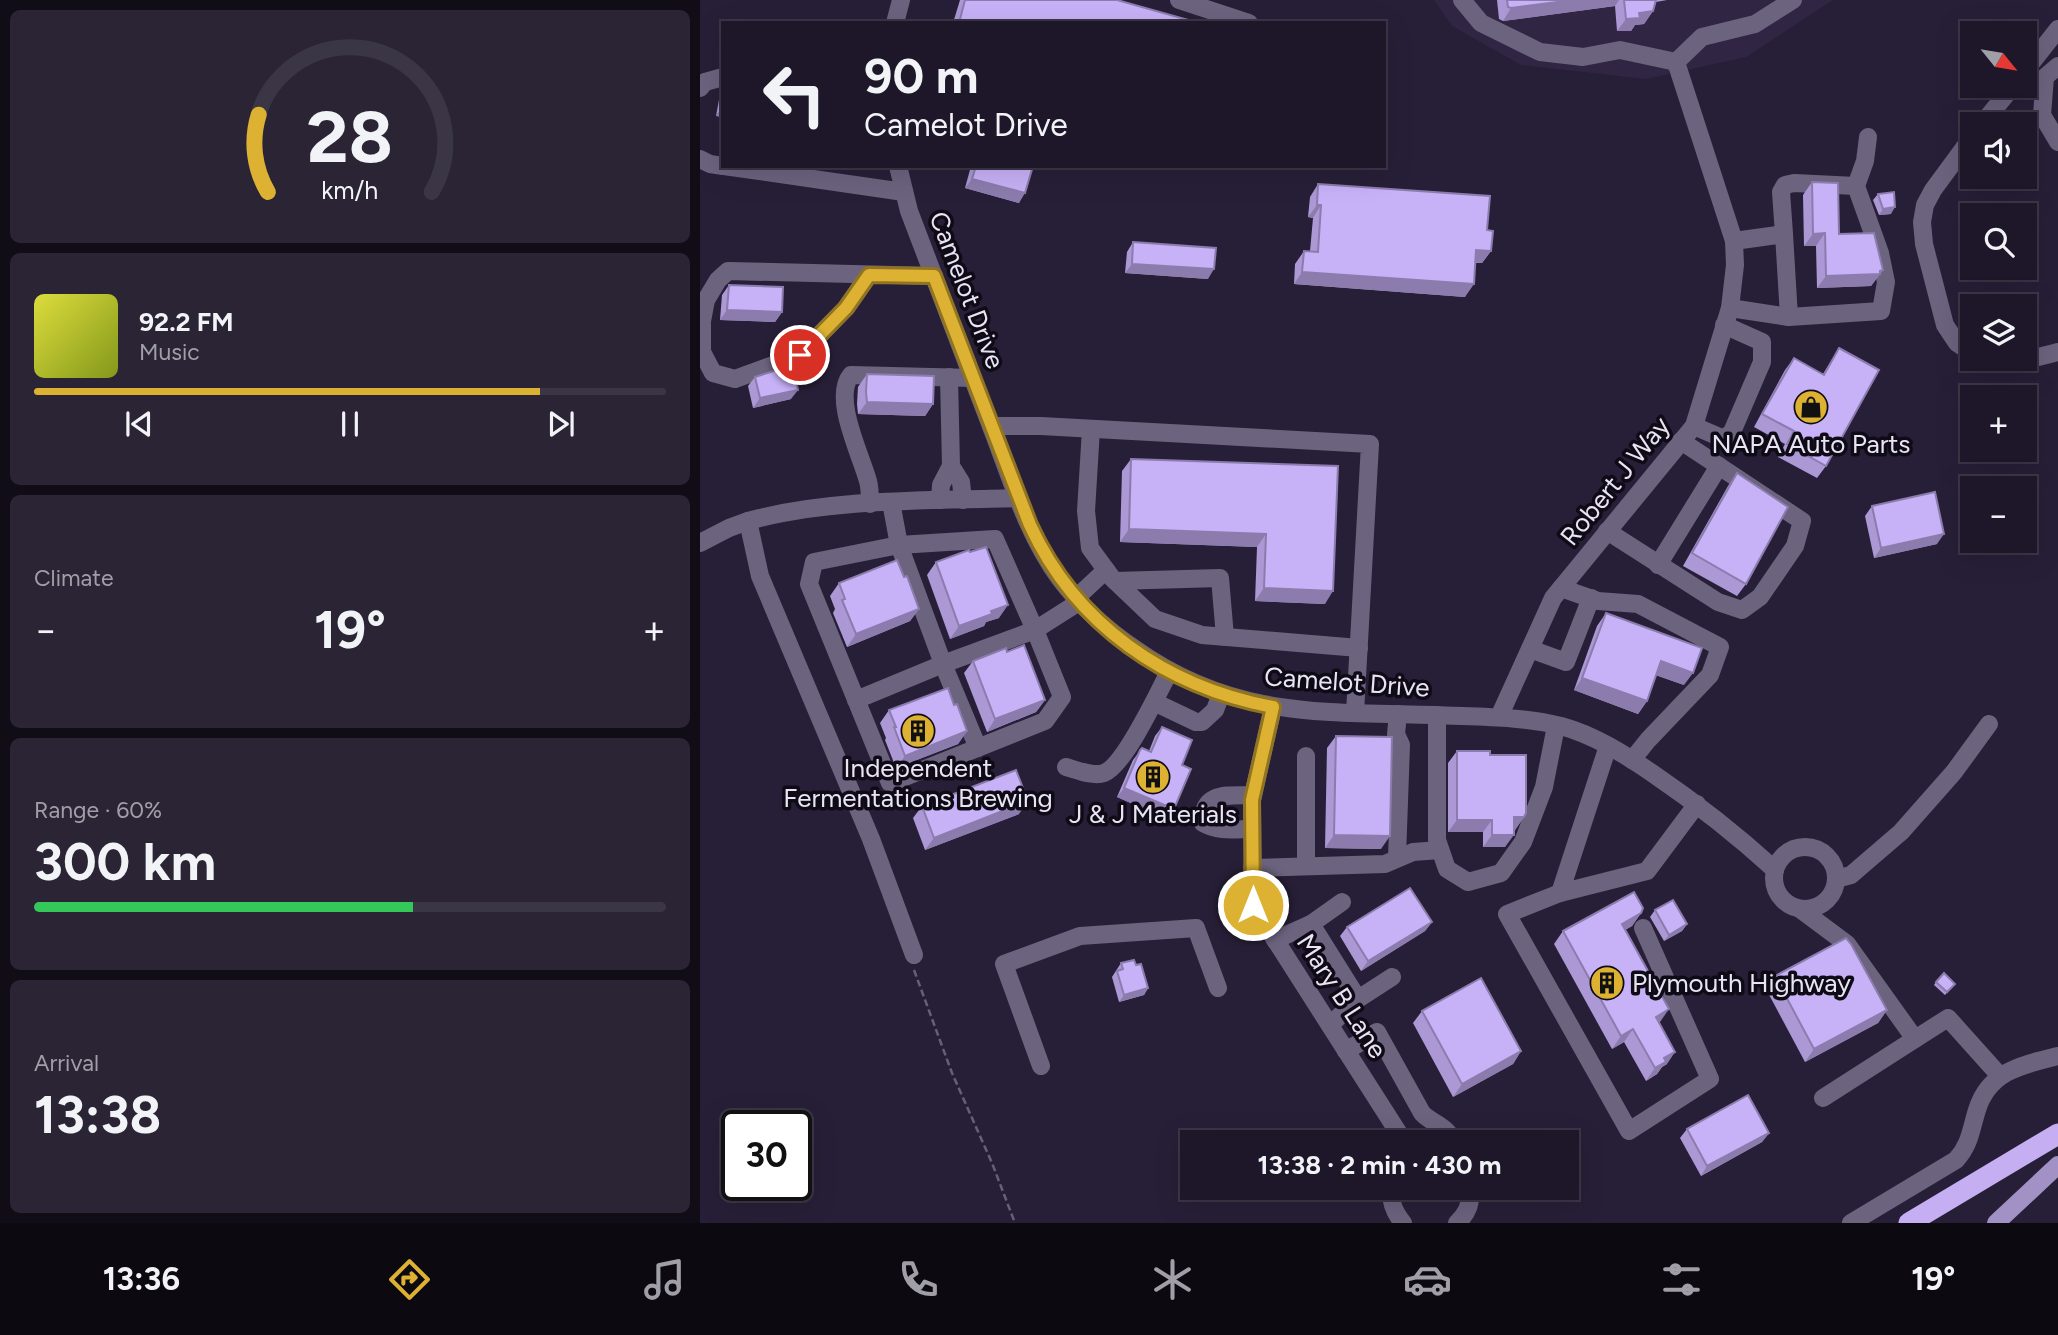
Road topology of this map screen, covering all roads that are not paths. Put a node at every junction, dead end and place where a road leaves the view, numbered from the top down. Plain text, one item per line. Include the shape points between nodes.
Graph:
1 (901, 0) edge
2 (1178, 0) edge
3 (1462, 0) edge
4 (1793, 0) edge
5 (896, 21) edge
6 (1243, 21) edge
7 (2058, 29) edge
8 (2037, 56) edge
9 (1676, 62) junction
10 (2058, 66) edge
11 (721, 78) edge
12 (700, 88) edge
13 (2003, 98) edge
14 (1992, 112) edge
15 (1867, 137) dead end
16 (2058, 142) edge
17 (1960, 153) edge
18 (700, 159) edge
19 (721, 166) edge
20 (737, 168) edge
21 (898, 168) edge
22 (1856, 186) junction
23 (904, 191) junction
24 (1784, 234) junction
25 (1734, 241) junction
26 (869, 275) junction
27 (934, 276) junction
28 (1727, 316) junction
29 (1789, 317) junction
30 (1960, 345) edge
31 (2058, 352) edge
32 (2037, 357) edge
33 (949, 377) junction
34 (972, 378) junction
35 (990, 426) junction
36 (1694, 426) junction
37 (1091, 429) junction
38 (1681, 441) junction
39 (951, 466) junction
40 (1719, 466) junction
41 (1018, 498) junction
42 (940, 500) junction
43 (963, 500) junction
44 (891, 502) junction
45 (870, 504) junction
46 (748, 522) junction
47 (1607, 531) junction
48 (700, 543) edge
49 (899, 545) junction
50 (1658, 565) junction
51 (1111, 575) junction
52 (1561, 588) junction
53 (1591, 598) junction
54 (1078, 600) junction
55 (1035, 631) junction
56 (1226, 637) junction
57 (1359, 648) junction
58 (1530, 649) junction
59 (943, 664) junction
60 (1169, 672) junction
61 (1221, 694) junction
62 (856, 700) junction
63 (1154, 702) junction
64 (1273, 707) junction
65 (1355, 712) junction
66 (1398, 714) junction
67 (1437, 715) junction
68 (1499, 717) junction
69 (1989, 723) dead end
70 (1556, 726) junction
71 (1608, 746) junction
72 (978, 748) junction
73 (1306, 756) dead end
74 (1632, 760) junction
75 (1066, 767) dead end
76 (1254, 795) junction
77 (1697, 804) junction
78 (1252, 829) junction
79 (1440, 850) junction
80 (1397, 858) junction
81 (1306, 866) junction
82 (1252, 868) junction
83 (1775, 870) junction
84 (1836, 879) junction
85 (1560, 893) junction
86 (1342, 902) dead end
87 (1801, 909) junction
88 (1311, 925) junction
89 (1643, 928) edge
90 (1275, 940) junction
91 (914, 962) road end
92 (1392, 977) dead end
93 (1218, 988) dead end
94 (1358, 999) junction
95 (1330, 1025) junction
96 (1915, 1039) junction
97 (1346, 1051) junction
98 (2058, 1056) edge
99 (1041, 1066) dead end
100 (2000, 1076) junction
101 (1823, 1098) dead end
102 (1397, 1130) edge
103 (1447, 1130) edge
104 (2058, 1134) edge
105 (2058, 1165) edge
106 (1391, 1200) edge
107 (1470, 1200) edge
108 (1403, 1223) edge
109 (1457, 1223) edge
110 (1851, 1223) edge
111 (1909, 1223) edge
112 (1996, 1223) edge

1 - 5 street
2 - 6 street
3 - 9 street via 1481,23 1540,52 1583,57 1620,50
4 - 9 street via 1755,24 1702,37
7 - 8 street
9 - 25 street, Robert J Way
10 - 16 street via 2045,77 2042,115
11 - 12 street
13 - 14 street
15 - 22 street
17 - 30 street via 1933,190 1922,222 1945,326
18 - 19 street
20 - 23 street
21 - 23 street, Camelot Drive
22 - 24 street via 1785,185 1781,192
22 - 29 street via 1886,282 1881,311
23 - 27 street, Camelot Drive
24 - 25 street
24 - 29 street
25 - 28 street, Robert J Way
26 - 26 street via 728,271 706,300 702,321 702,352 713,373 735,379 800,355 846,308
26 - 27 street
27 - 34 street, Camelot Drive
28 - 29 street
28 - 36 street, Robert J Way
28 - 36 street via 1762,342 1762,362 1732,432 1724,439
31 - 32 street
33 - 34 street
33 - 39 street
33 - 45 street via 851,375 847,380 844,404 869,485
34 - 35 street, Camelot Drive
35 - 37 street
35 - 41 street, Camelot Drive
36 - 38 street, Robert J Way
37 - 51 street via 1086,511 1090,548
37 - 57 street via 1370,444
38 - 40 street
38 - 47 street, Robert J Way
39 - 42 street via 940,485
39 - 43 street via 961,482
40 - 50 street
40 - 50 street via 1802,521 1795,546 1760,597 1742,610 1718,602
41 - 43 street
41 - 54 street, Camelot Drive via 1050,565
42 - 43 street
42 - 44 street
44 - 45 street
44 - 49 street
45 - 46 street via 781,512
46 - 48 street
46 - 91 street via 760,576 871,839
47 - 50 street
47 - 52 street, Robert J Way
49 - 55 street via 995,539
49 - 59 street
49 - 62 street via 814,562 809,584
51 - 54 street
51 - 56 street via 1154,619 1202,635
51 - 56 street via 1220,578
52 - 53 street
52 - 58 street, Robert J Way
53 - 58 street via 1566,662
53 - 74 street via 1638,604 1720,647 1710,675
54 - 55 street
54 - 60 street, Camelot Drive via 1112,632
55 - 59 street
55 - 72 street via 1062,697 1045,721
56 - 57 street
57 - 65 street
58 - 68 street, Robert J Way
59 - 62 street
59 - 72 street
60 - 61 street, Camelot Drive
60 - 63 street
61 - 63 street via 1215,710 1202,723
61 - 64 street, Camelot Drive
62 - 72 street via 890,783
63 - 75 street via 1116,765 1096,775
64 - 65 street, Camelot Drive
64 - 76 street, Mary B Lane
65 - 66 street, Camelot Drive
66 - 67 street, Camelot Drive
66 - 80 street
67 - 68 street, Camelot Drive
67 - 79 street
68 - 70 street, Camelot Drive
69 - 84 street via 1954,772 1901,832 1851,875
70 - 71 street, Camelot Drive
70 - 79 street via 1544,787 1523,842 1501,873 1468,882 1447,869
71 - 74 street, Camelot Drive
71 - 85 street
73 - 81 street
74 - 77 street, Camelot Drive
76 - 78 street, Mary B Lane
76 - 78 street via 1212,799 1203,811 1203,823 1209,826
77 - 83 street, Camelot Drive
77 - 85 street via 1647,871
78 - 82 street, Mary B Lane
79 - 80 street
80 - 81 street via 1385,864
81 - 82 street
82 - 90 street, Mary B Lane via 1253,905
83 - 84 street via 1794,849 1814,848 1830,860
83 - 87 street via 1776,891 1782,900
84 - 87 street via 1821,905
85 - 89 street via 1507,914 1629,1131 1710,1079
86 - 88 street
87 - 96 street via 1847,944
88 - 90 street
88 - 94 street
90 - 95 street, Mary B Lane
92 - 94 street
93 - 99 street via 1196,928 1080,936 1004,964
94 - 95 street
95 - 97 street, Mary B Lane
96 - 100 street via 1948,1018
96 - 101 street
97 - 102 street, Mary B Lane
97 - 103 street via 1377,1032 1422,1113
98 - 100 street
100 - 110 street via 1982,1097 1969,1140 1956,1160
104 - 111 highway
105 - 112 main road
106 - 108 street
107 - 109 street

